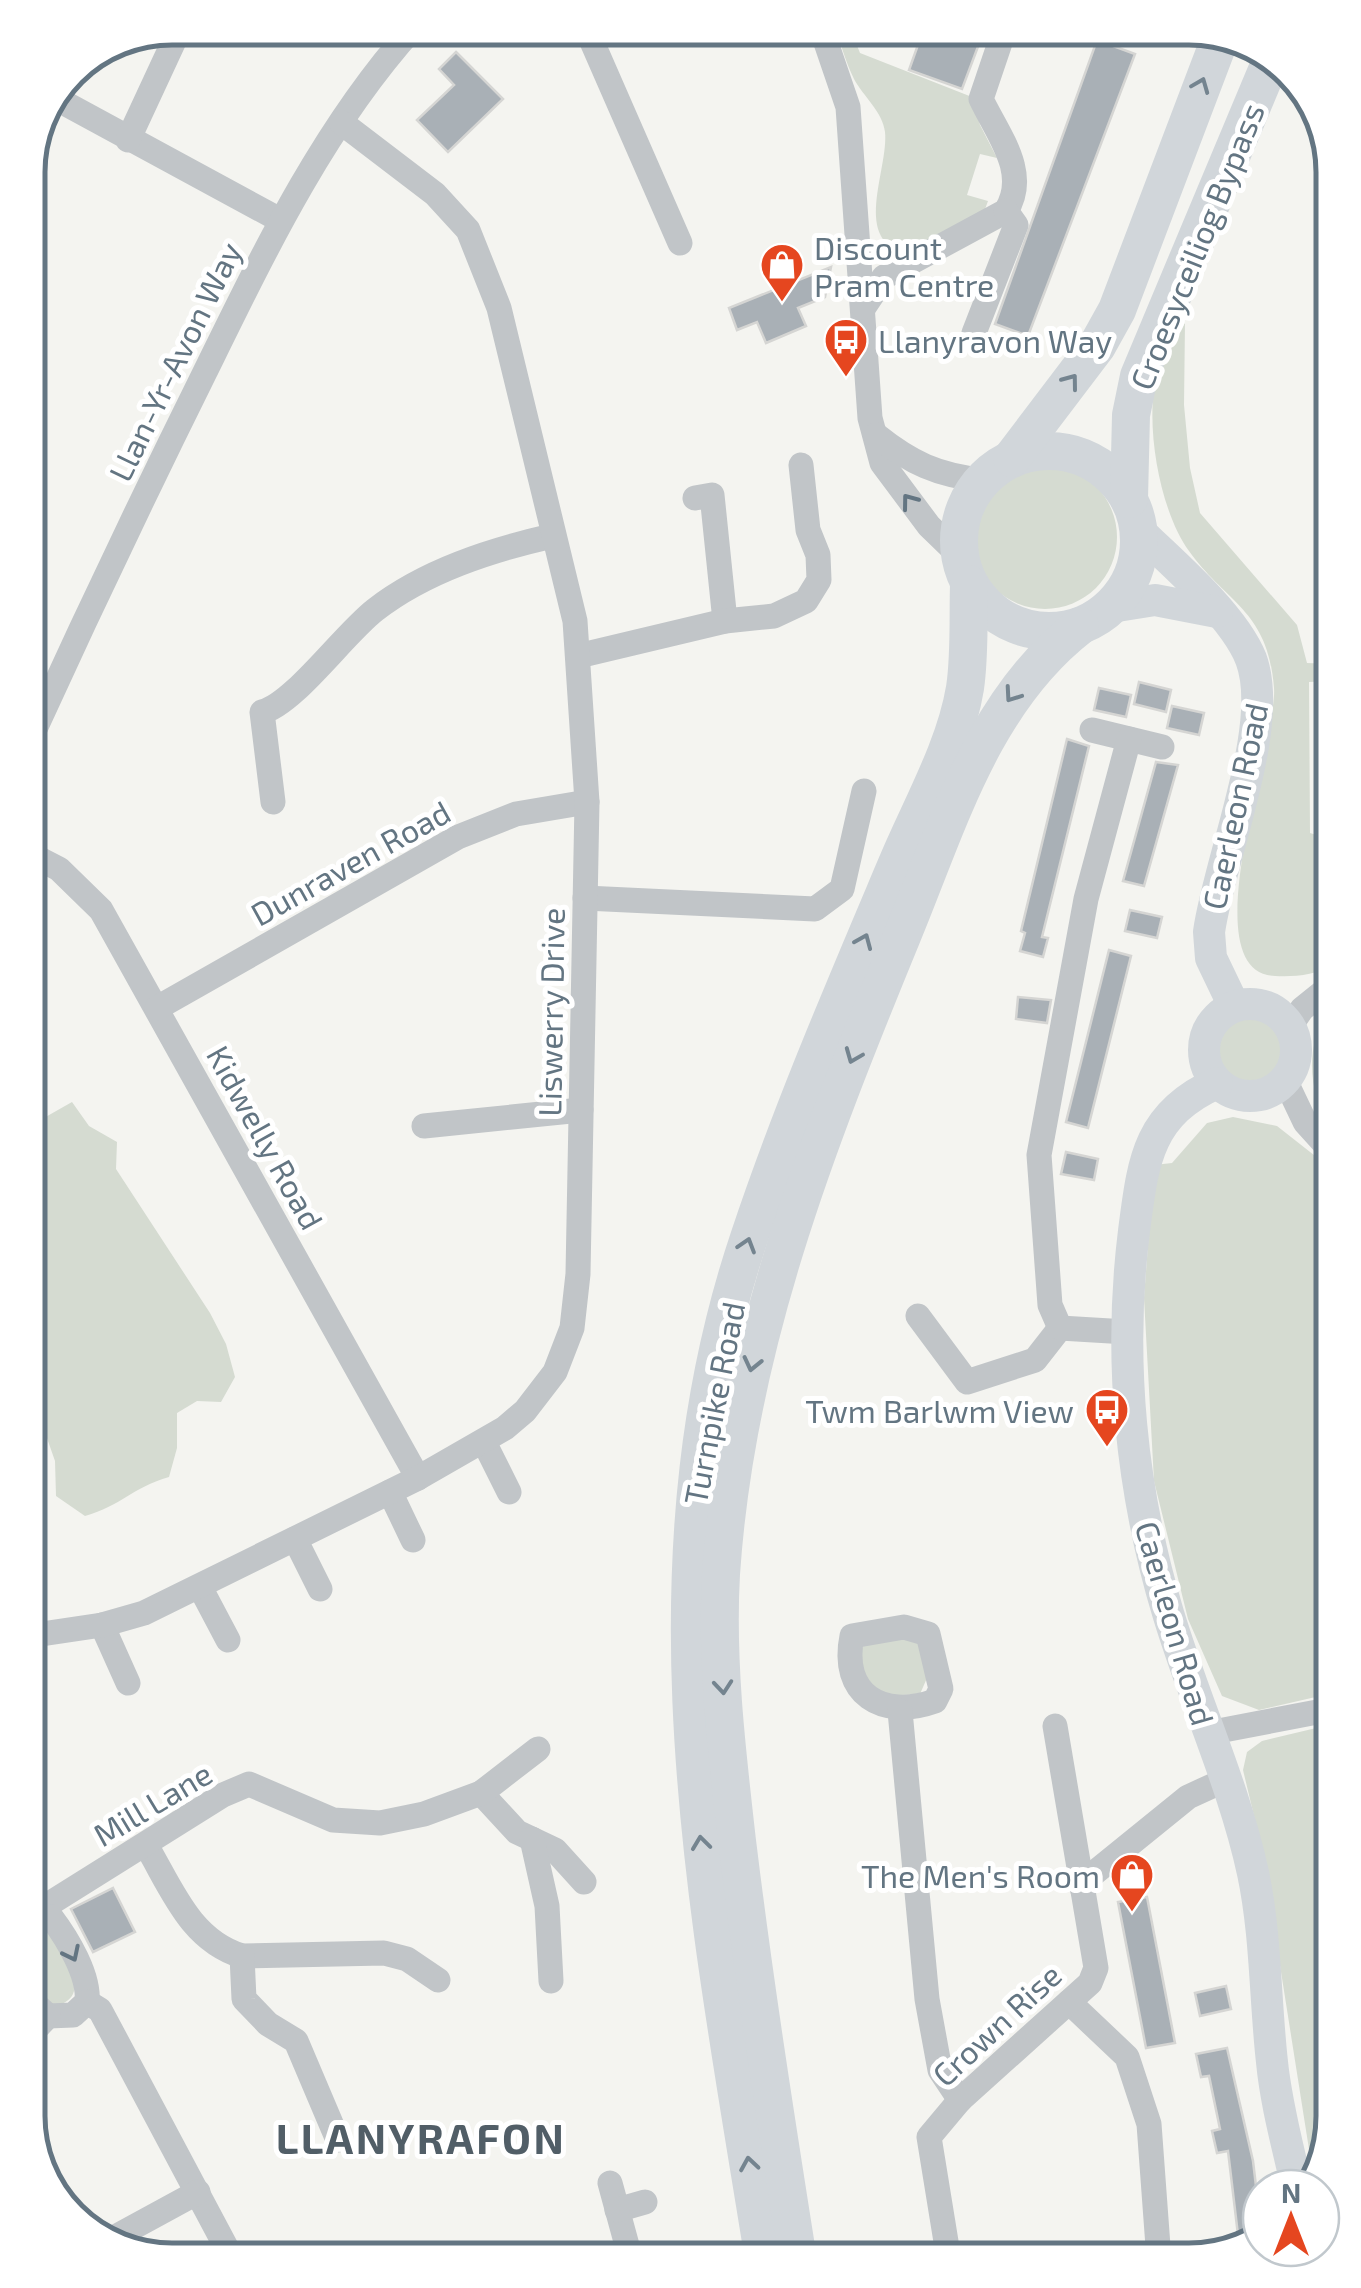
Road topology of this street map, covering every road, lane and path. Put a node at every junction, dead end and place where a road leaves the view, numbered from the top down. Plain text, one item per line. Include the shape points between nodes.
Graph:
1 (172, 45) edge
2 (398, 45) edge
3 (593, 45) edge
4 (827, 45) edge
5 (999, 45) edge
6 (1217, 48) edge
7 (1267, 72) edge
8 (65, 105) edge
9 (342, 123) junction
10 (128, 140) junction
11 (1006, 210) junction
12 (280, 220) junction
13 (859, 230) junction
14 (680, 242) dead end
15 (910, 264) junction
16 (864, 307) junction
17 (974, 333) dead end
18 (876, 435) junction
19 (801, 464) dead end
20 (997, 469) junction
21 (695, 498) dead end
22 (1134, 515) junction
23 (552, 536) junction
24 (964, 570) junction
25 (1216, 612) junction
26 (1096, 617) junction
27 (726, 621) junction
28 (578, 656) junction
29 (45, 706) edge
30 (1092, 730) dead end
31 (1130, 739) junction
32 (1162, 748) dead end
33 (864, 791) dead end
34 (273, 802) dead end
35 (586, 802) junction
36 (45, 862) edge
37 (585, 898) junction
38 (1316, 998) edge
39 (1234, 1006) junction
40 (157, 1008) junction
41 (1290, 1028) junction
42 (1285, 1080) junction
43 (1216, 1083) junction
44 (580, 1110) junction
45 (424, 1126) dead end
46 (1316, 1134) edge
47 (918, 1316) dead end
48 (1060, 1328) junction
49 (1127, 1332) junction
50 (484, 1442) junction
51 (418, 1478) junction
52 (390, 1492) junction
53 (510, 1492) dead end
54 (295, 1540) junction
55 (412, 1540) dead end
56 (200, 1587) junction
57 (320, 1589) dead end
58 (102, 1625) junction
59 (45, 1633) edge
60 (228, 1640) dead end
61 (128, 1683) dead end
62 (900, 1711) dead end
63 (1316, 1713) edge
64 (1055, 1726) dead end
65 (1208, 1733) junction
66 (538, 1748) dead end
67 (1223, 1781) junction
68 (481, 1793) junction
69 (532, 1839) junction
70 (146, 1845) junction
71 (584, 1882) dead end
72 (1083, 1891) junction
73 (45, 1907) edge
74 (45, 1921) edge
75 (242, 1956) junction
76 (438, 1980) dead end
77 (551, 1980) dead end
78 (87, 2002) junction
79 (1069, 2002) junction
80 (45, 2013) edge
81 (48, 2016) junction
82 (45, 2019) edge
83 (960, 2100) junction
84 (338, 2140) dead end
85 (1294, 2168) edge
86 (610, 2183) dead end
87 (198, 2192) junction
88 (644, 2202) dead end
89 (617, 2210) junction
90 (124, 2233) edge
91 (224, 2243) edge
92 (627, 2243) edge
93 (761, 2243) edge
94 (795, 2243) edge
95 (946, 2243) edge
96 (1157, 2243) edge

1 - 10 street
2 - 9 street, Llan-Yr-Avon Way
3 - 14 street
4 - 13 street via 848,107
5 - 11 street via 981,99 1018,174
20 -> 6 highway, Croesyceiliog Bypass via 1097,346 1118,310
7 - 22 highway, Croesyceiliog Bypass via 1140,376 1132,415
8 - 10 street
9 - 12 street, Llan-Yr-Avon Way
9 - 23 street, Liswerry Drive via 435,194 468,230 499,308
10 - 12 street
11 - 15 street
11 - 17 street via 1016,226
12 - 29 street, Llan-Yr-Avon Way
13 - 15 street via 874,258
13 - 16 street
15 - 16 street via 874,287
16 - 18 street via 865,372
18 - 20 street via 911,463 943,476
24 -> 18 street via 882,462
19 - 27 street via 819,580 806,601 774,616
20 - 22 highway via 1038,451 1066,452 1113,477
20 - 24 highway via 962,515
21 - 27 street via 712,496
22 - 25 main road, Caerleon Road
22 - 26 highway via 1138,559 1128,585
23 - 28 street, Liswerry Drive
23 - 34 street via 484,554 395,596 328,652 286,702 262,712
24 - 26 highway via 989,609 1017,626 1048,632
93 -> 24 highway, Turnpike Road via 696,1799 686,1652 692,1504 712,1379 748,1241 802,1090 965,690
25 - 26 main road via 1155,600
25 - 39 main road, Caerleon Road via 1250,658 1258,690 1256,726 1210,918 1210,958
26 -> 94 highway, Turnpike Road via 1026,674 976,758 835,1100 781,1254 735,1448 721,1576 722,1675 750,1952
27 - 28 street
28 - 35 street, Liswerry Drive
30 - 31 street
31 - 32 street
31 - 48 street via 1086,900 1039,1155 1050,1305
33 - 37 street via 842,890 814,909
35 - 37 street, Liswerry Drive
35 - 40 street, Dunraven Road via 516,814 458,837
36 - 40 street, Kidwelly Road via 101,910
37 - 44 street, Liswerry Drive
38 - 41 street
39 - 41 main road via 1259,1005
39 - 43 main road via 1218,1016 1204,1041
40 - 51 street, Kidwelly Road
41 - 42 main road via 1296,1051
42 - 43 main road via 1257,1096
42 - 46 street
43 - 49 main road, Caerleon Road via 1180,1103 1160,1123 1148,1150
44 - 45 street
44 - 50 street, Liswerry Drive via 572,1328 540,1394
47 - 48 street via 967,1382 1034,1360
48 - 49 street
49 - 65 main road, Caerleon Road via 1129,1408 1148,1538
50 - 51 street, Liswerry Drive
50 - 53 street
51 - 52 street, Liswerry Drive
52 - 54 street, Liswerry Drive
52 - 55 street
54 - 56 street, Liswerry Drive
54 - 57 street
56 - 58 street, Liswerry Drive
56 - 60 street
58 - 59 street, Liswerry Drive
58 - 61 street
62 - 83 street via 927,1999 940,2070
63 - 65 street
64 - 72 street, Crown Rise
65 - 67 main road, Caerleon Road
66 - 68 street
67 - 72 street via 1188,1797 1093,1874
67 - 85 main road, Caerleon Road via 1253,1874 1272,2066
68 - 69 street
68 - 70 street, Mill Lane via 424,1814 356,1824 249,1784
69 - 71 street via 556,1850
69 - 77 street via 547,1906
70 - 73 street, Mill Lane
70 - 75 street via 198,1933
72 - 79 street, Crown Rise via 1096,1968
74 -> 78 street via 60,1930 89,1988
75 - 76 street via 384,1953
75 - 84 street via 244,1999 296,2041
78 - 81 street via 73,2015
78 - 87 street via 100,2010
79 - 83 street, Crown Rise
79 - 96 street via 1127,2057 1149,2124
80 - 81 street
81 - 82 street
83 - 95 street, Crown Rise via 929,2137
86 - 89 street
87 - 90 street
87 - 91 street
88 - 89 street
89 - 92 street

